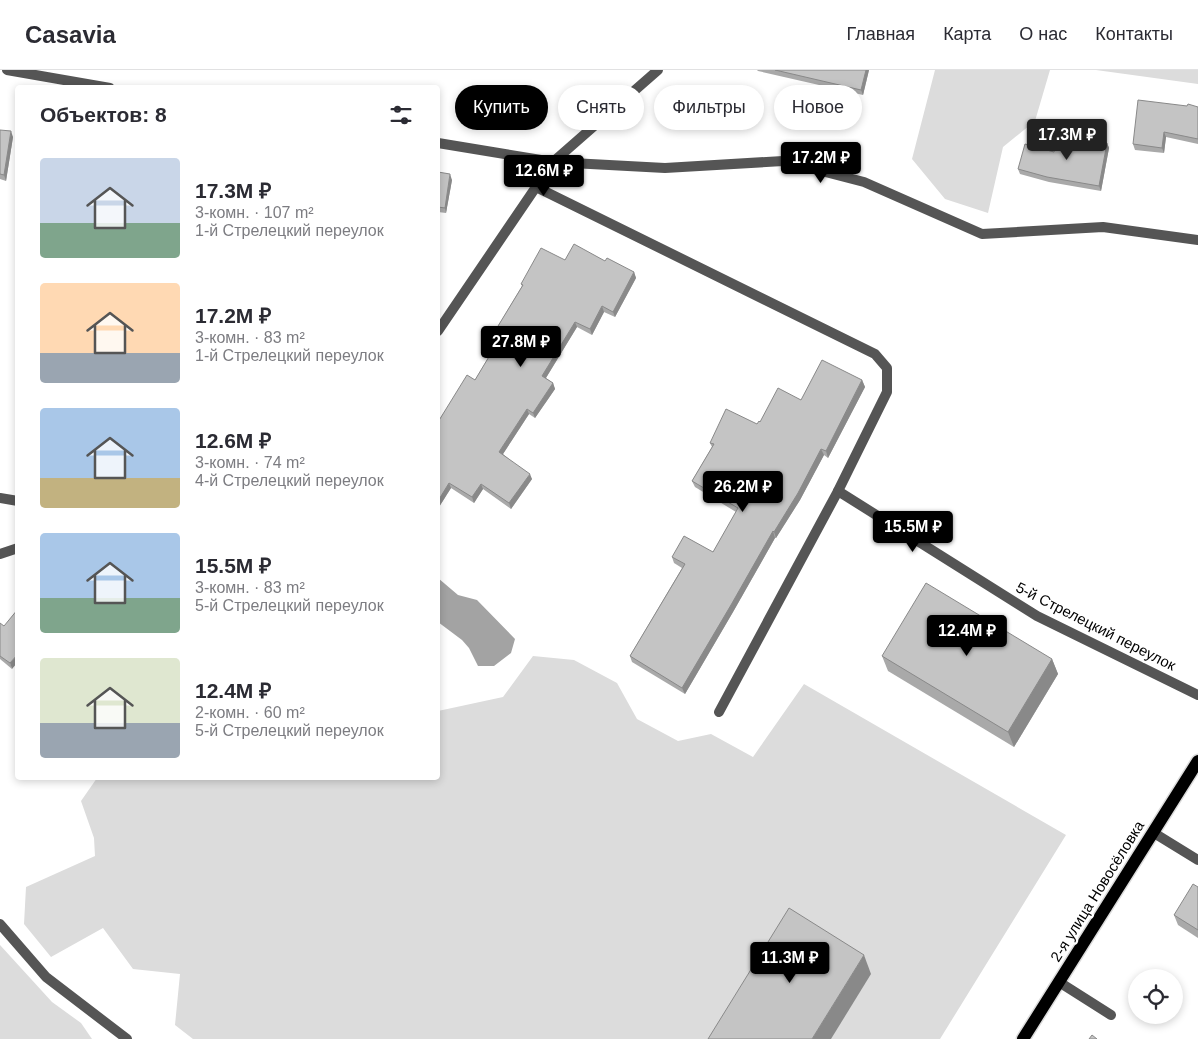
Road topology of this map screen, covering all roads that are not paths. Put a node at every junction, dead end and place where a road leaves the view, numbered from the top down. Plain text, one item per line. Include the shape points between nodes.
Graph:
1 (7, 70) edge
2 (658, 70) edge
3 (93, 85) edge
4 (440, 143) edge
5 (553, 162) junction
6 (536, 187) junction
7 (1198, 240) edge
8 (440, 328) edge
9 (838, 491) junction
10 (0, 498) edge
11 (15, 500) edge
12 (15, 549) edge
13 (0, 554) edge
14 (1198, 695) edge
15 (719, 712) dead end
16 (1198, 761) edge
17 (1154, 833) junction
18 (1198, 860) edge
19 (0, 924) edge
20 (1059, 982) junction
21 (1111, 1016) dead end
22 (127, 1039) edge
23 (1023, 1039) edge

1 - 3 street
2 - 5 street
4 - 5 street
5 - 6 street
5 - 7 street via 665,168 783,161 864,182 982,234 1103,228
6 - 8 street
6 - 9 street via 875,354 887,368 887,392
9 - 14 street, 5-й Стрелецкий переулок via 1037,616
9 - 15 street
10 - 11 street
12 - 13 street
16 - 17 main road, 2-я улица Новосёловка
17 - 18 street
17 - 20 main road, 2-я улица Новосёловка
19 - 22 street via 46,977
20 - 21 street
20 - 23 main road, 2-я улица Новосёловка

